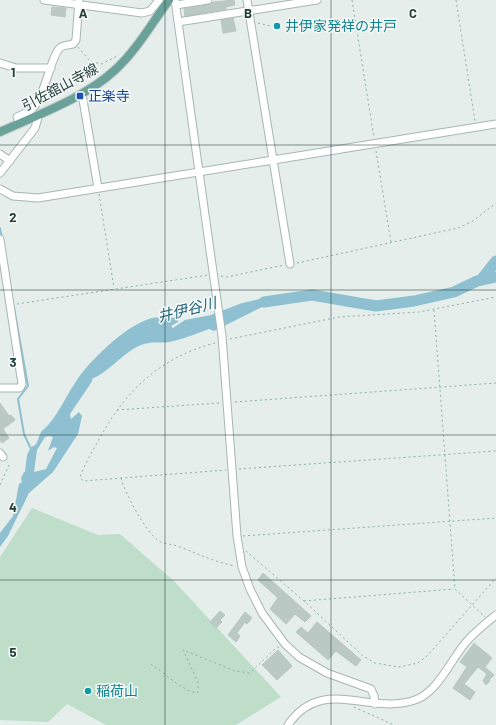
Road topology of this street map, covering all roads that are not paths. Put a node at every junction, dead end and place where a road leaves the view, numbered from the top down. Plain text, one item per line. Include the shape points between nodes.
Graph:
1 (44, 0) edge
2 (159, 0) edge
3 (169, 0) edge
4 (208, 0) edge
5 (246, 0) edge
6 (317, 0) edge
7 (78, 3) edge
8 (176, 3) edge
9 (248, 11) junction
10 (178, 22) junction
11 (0, 63) edge
12 (52, 68) junction
13 (82, 94) junction
14 (39, 114) junction
15 (20, 123) junction
16 (496, 124) edge
17 (0, 132) edge
18 (0, 154) edge
19 (273, 160) junction
20 (10, 161) junction
21 (200, 171) junction
22 (0, 173) edge
23 (98, 188) junction
24 (0, 189) edge
25 (0, 239) edge
26 (290, 264) road end
27 (0, 388) edge
28 (496, 614) edge
29 (375, 704) junction
30 (288, 725) edge

1 - 7 street
2 - 7 street via 150,11 142,13
3 - 13 main road, 引佐舘山寺線 via 126,59 107,77
4 - 8 street
5 - 9 street
6 - 9 street
7 - 12 street via 75,41 57,51
8 - 10 street
9 - 10 street
9 - 19 street
10 - 21 street
11 - 12 street via 16,68
12 - 15 street via 32,109 17,117
13 - 14 main road, 引佐舘山寺線
13 - 23 street
14 - 15 main road, 引佐舘山寺線
14 - 20 street via 35,128
15 - 17 main road, 引佐舘山寺線
16 - 19 street
18 - 20 street
19 - 21 street
19 - 26 street
20 - 22 street
21 - 23 street
21 - 29 street via 223,338 237,536 242,567 262,613 285,644 299,657 327,673 371,689
23 - 24 street via 32,198 14,196
25 - 27 street via 22,384 20,388
28 - 29 street via 467,641 432,688 414,701 393,705
29 - 30 street via 326,698 312,703 294,716

